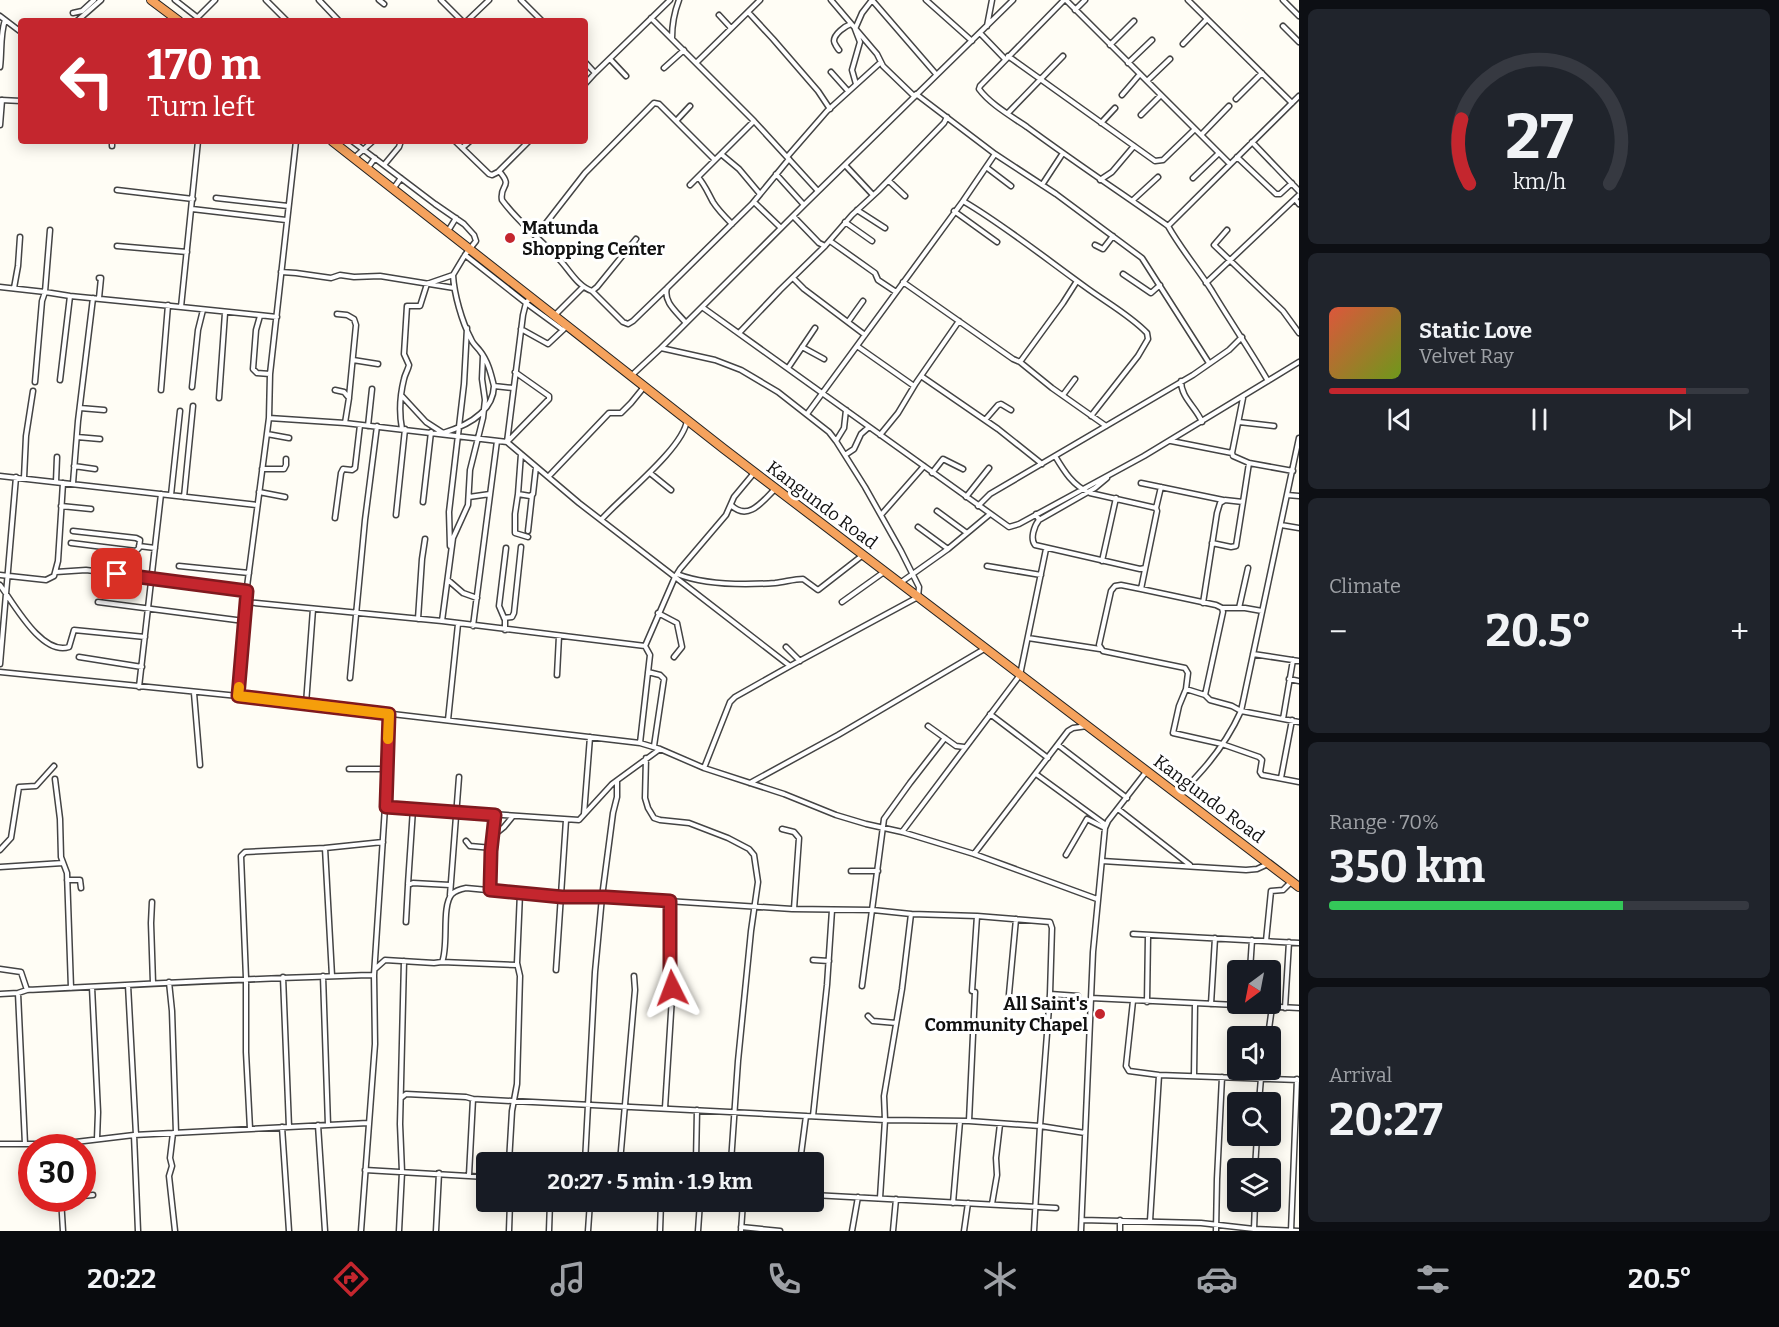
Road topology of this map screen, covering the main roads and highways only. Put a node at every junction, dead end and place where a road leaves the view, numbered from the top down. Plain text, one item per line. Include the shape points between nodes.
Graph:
1 (151, 0) edge
2 (175, 18) edge
3 (336, 144) edge
4 (1299, 887) edge

1 - 2 highway
3 - 4 highway, Kangundo Road via 529,300 555,315 566,328

